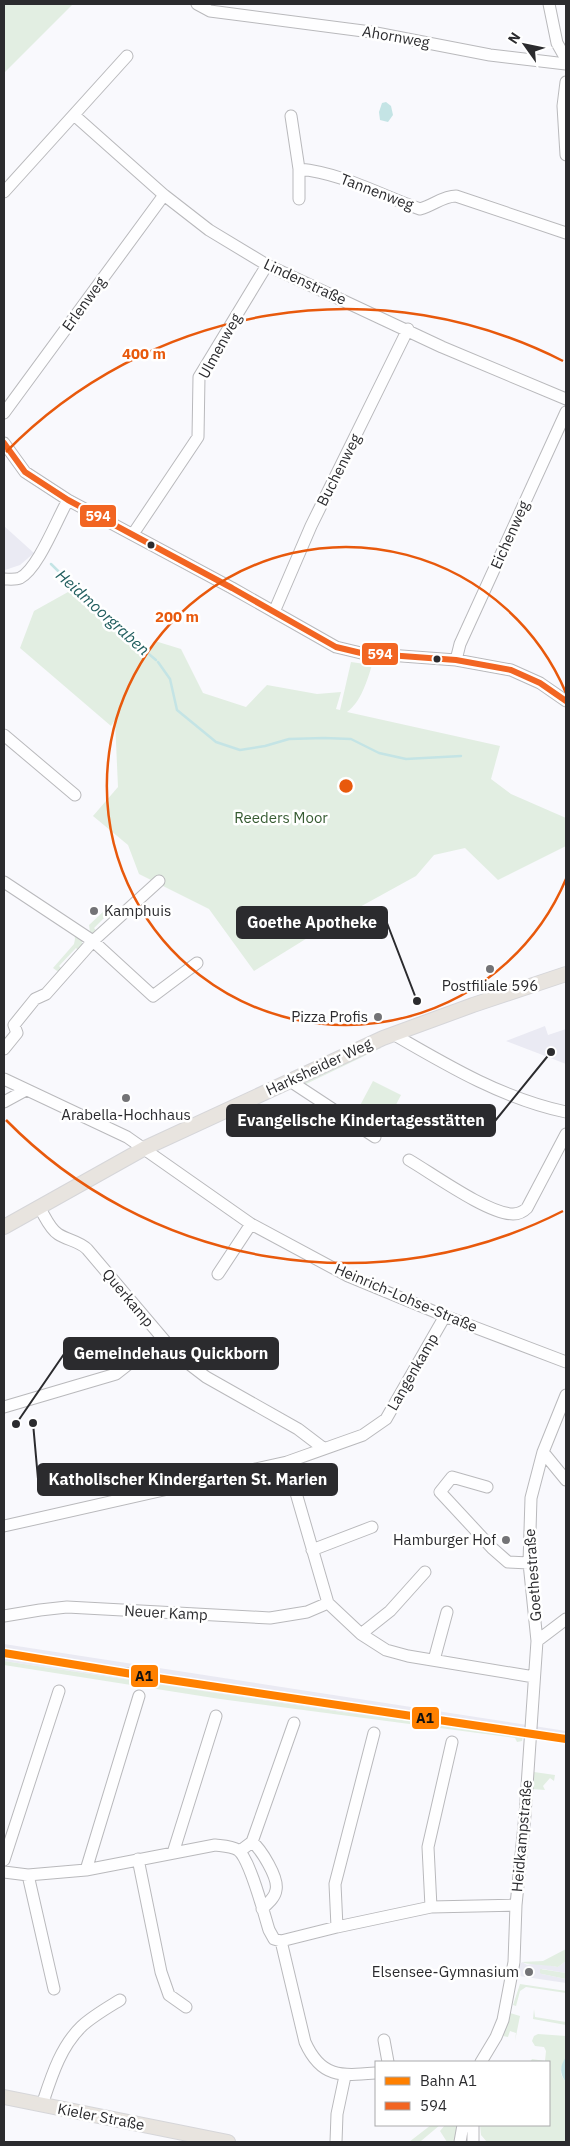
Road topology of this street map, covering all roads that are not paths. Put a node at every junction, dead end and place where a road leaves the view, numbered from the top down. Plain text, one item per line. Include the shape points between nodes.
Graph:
1 (197, 4) edge
2 (549, 4) edge
3 (225, 8) edge
4 (127, 56) dead end
5 (566, 59) edge
6 (566, 64) edge
7 (566, 82) edge
8 (74, 115) junction
9 (291, 116) dead end
10 (566, 155) edge
11 (299, 169) junction
12 (4, 192) edge
13 (164, 195) junction
14 (299, 200) dead end
15 (566, 233) edge
16 (266, 265) junction
17 (408, 330) junction
18 (566, 399) edge
19 (566, 412) edge
20 (4, 413) edge
21 (4, 443) edge
22 (68, 500) junction
23 (132, 534) junction
24 (4, 579) edge
25 (274, 612) junction
26 (456, 660) junction
27 (566, 701) edge
28 (4, 735) edge
29 (75, 794) dead end
30 (159, 881) dead end
31 (4, 882) edge
32 (93, 941) junction
33 (197, 963) dead end
34 (566, 974) edge
35 (393, 1034) junction
36 (4, 1050) edge
37 (4, 1079) edge
38 (290, 1081) junction
39 (26, 1090) junction
40 (4, 1102) edge
41 (566, 1112) edge
42 (566, 1134) edge
43 (375, 1137) dead end
44 (145, 1148) junction
45 (409, 1160) dead end
46 (39, 1207) junction
47 (251, 1224) junction
48 (4, 1227) edge
49 (218, 1274) dead end
50 (445, 1316) junction
51 (162, 1338) junction
52 (566, 1362) edge
53 (566, 1396) edge
54 (4, 1407) edge
55 (323, 1448) junction
56 (543, 1452) junction
57 (287, 1462) junction
58 (566, 1480) edge
59 (487, 1487) dead end
60 (4, 1526) edge
61 (372, 1527) dead end
62 (312, 1550) junction
63 (529, 1563) junction
64 (425, 1572) dead end
65 (328, 1603) junction
66 (447, 1612) dead end
67 (4, 1616) edge
68 (566, 1619) edge
69 (361, 1634) junction
70 (537, 1641) junction
71 (434, 1660) junction
72 (534, 1677) junction
73 (59, 1691) dead end
74 (139, 1696) dead end
75 (216, 1716) dead end
76 (294, 1723) dead end
77 (374, 1733) dead end
78 (452, 1742) dead end
79 (252, 1842) junction
80 (240, 1851) junction
81 (173, 1853) junction
82 (138, 1859) junction
83 (4, 1860) edge
84 (86, 1870) junction
85 (4, 1872) edge
86 (28, 1876) junction
87 (516, 1905) junction
88 (431, 1907) junction
89 (262, 1909) junction
90 (337, 1927) junction
91 (281, 1941) junction
92 (54, 1989) dead end
93 (120, 2000) dead end
94 (186, 2007) dead end
95 (384, 2040) dead end
96 (388, 2061) edge
97 (482, 2061) edge
98 (375, 2073) edge
99 (345, 2076) junction
100 (4, 2097) edge
101 (42, 2105) junction
102 (463, 2126) edge
103 (473, 2126) edge
104 (203, 2140) edge
105 (228, 2142) edge
106 (336, 2142) edge
107 (460, 2142) edge
108 (473, 2142) edge

1 - 3 street, Ahornweg via 210,11
2 - 5 street via 557,43
3 - 6 street, Ahornweg via 490,55
4 - 8 street
7 - 10 street via 563,106
8 - 12 street
8 - 13 street, Lindenstraße
9 - 11 street
11 - 14 street
11 - 15 street, Tannenweg via 318,170 346,179 420,209 436,204 445,196 456,196
13 - 16 street, Lindenstraße via 209,230
13 - 20 street, Erlenweg
16 - 17 street, Lindenstraße
16 - 23 street, Ulmenweg via 200,377 198,437
17 - 18 street, Lindenstraße
17 - 25 street, Buchenweg via 311,526
19 - 26 street, Eichenweg via 460,644
21 - 22 street via 25,472
22 - 23 street
22 - 24 street via 40,555 26,574
23 - 25 street
25 - 26 street via 336,647 361,653
26 - 27 street via 511,670 540,683
28 - 29 street
30 - 32 street
31 - 32 street
32 - 33 street via 153,996
32 - 36 street via 46,994 35,999 14,1025 17,1032
34 - 35 main road, Harksheider Weg
35 - 38 main road, Harksheider Weg
35 - 41 street via 504,1093
37 - 39 street, Heinrich-Lohse-Straße
38 - 43 street
38 - 44 main road, Harksheider Weg
39 - 40 street
39 - 44 street, Heinrich-Lohse-Straße
42 - 45 street via 527,1208 521,1213 502,1212 480,1202
44 - 46 main road, Harksheider Weg
44 - 47 street, Heinrich-Lohse-Straße
46 - 48 main road, Harksheider Weg
46 - 51 street, Querkamp via 58,1235 87,1249
47 - 49 street
47 - 50 street, Heinrich-Lohse-Straße via 348,1276
50 - 52 street, Heinrich-Lohse-Straße
50 - 55 street, Langenkamp via 386,1419 363,1435
51 - 54 street via 116,1374
51 - 55 street, Querkamp via 176,1354 206,1377 298,1429
53 - 56 street, Goethestraße
55 - 57 street, Langenkamp
56 - 58 street
56 - 63 street, Goethestraße via 531,1498
57 - 60 street, Langenkamp
57 - 62 street
59 - 63 street via 452,1477 440,1492 508,1562
61 - 62 street
62 - 65 street
63 - 70 street, Goethestraße
64 - 69 street via 390,1612
65 - 67 street, Neuer Kamp via 307,1612 270,1618 67,1607
65 - 69 street
66 - 71 street
68 - 70 street
69 - 71 street via 386,1650
70 - 72 street, Heidkampstraße
71 - 72 street
72 - 87 street, Heidkampstraße
73 - 83 street
74 - 84 street
75 - 81 street
76 - 79 street
77 - 90 street via 335,1884
78 - 88 street via 428,1847
79 - 80 street
79 - 89 street via 262,1852 277,1890
80 - 81 street via 216,1845
80 - 89 street
81 - 82 street
82 - 84 street
82 - 94 street via 161,1972 169,1995
84 - 86 street
85 - 86 street
86 - 92 street
87 - 88 street
87 - 97 street, Heidkampstraße via 512,1979 500,2029
88 - 90 street
89 - 91 street via 274,1939
90 - 91 street
91 - 99 street via 312,2056 332,2073
93 - 101 street via 82,2026 68,2043
95 - 96 street
98 - 99 street
99 - 106 street via 337,2114
100 - 101 main road, Kieler Straße
101 - 104 main road, Kieler Straße
102 - 107 street
103 - 108 street
104 - 105 main road, Kieler Straße

